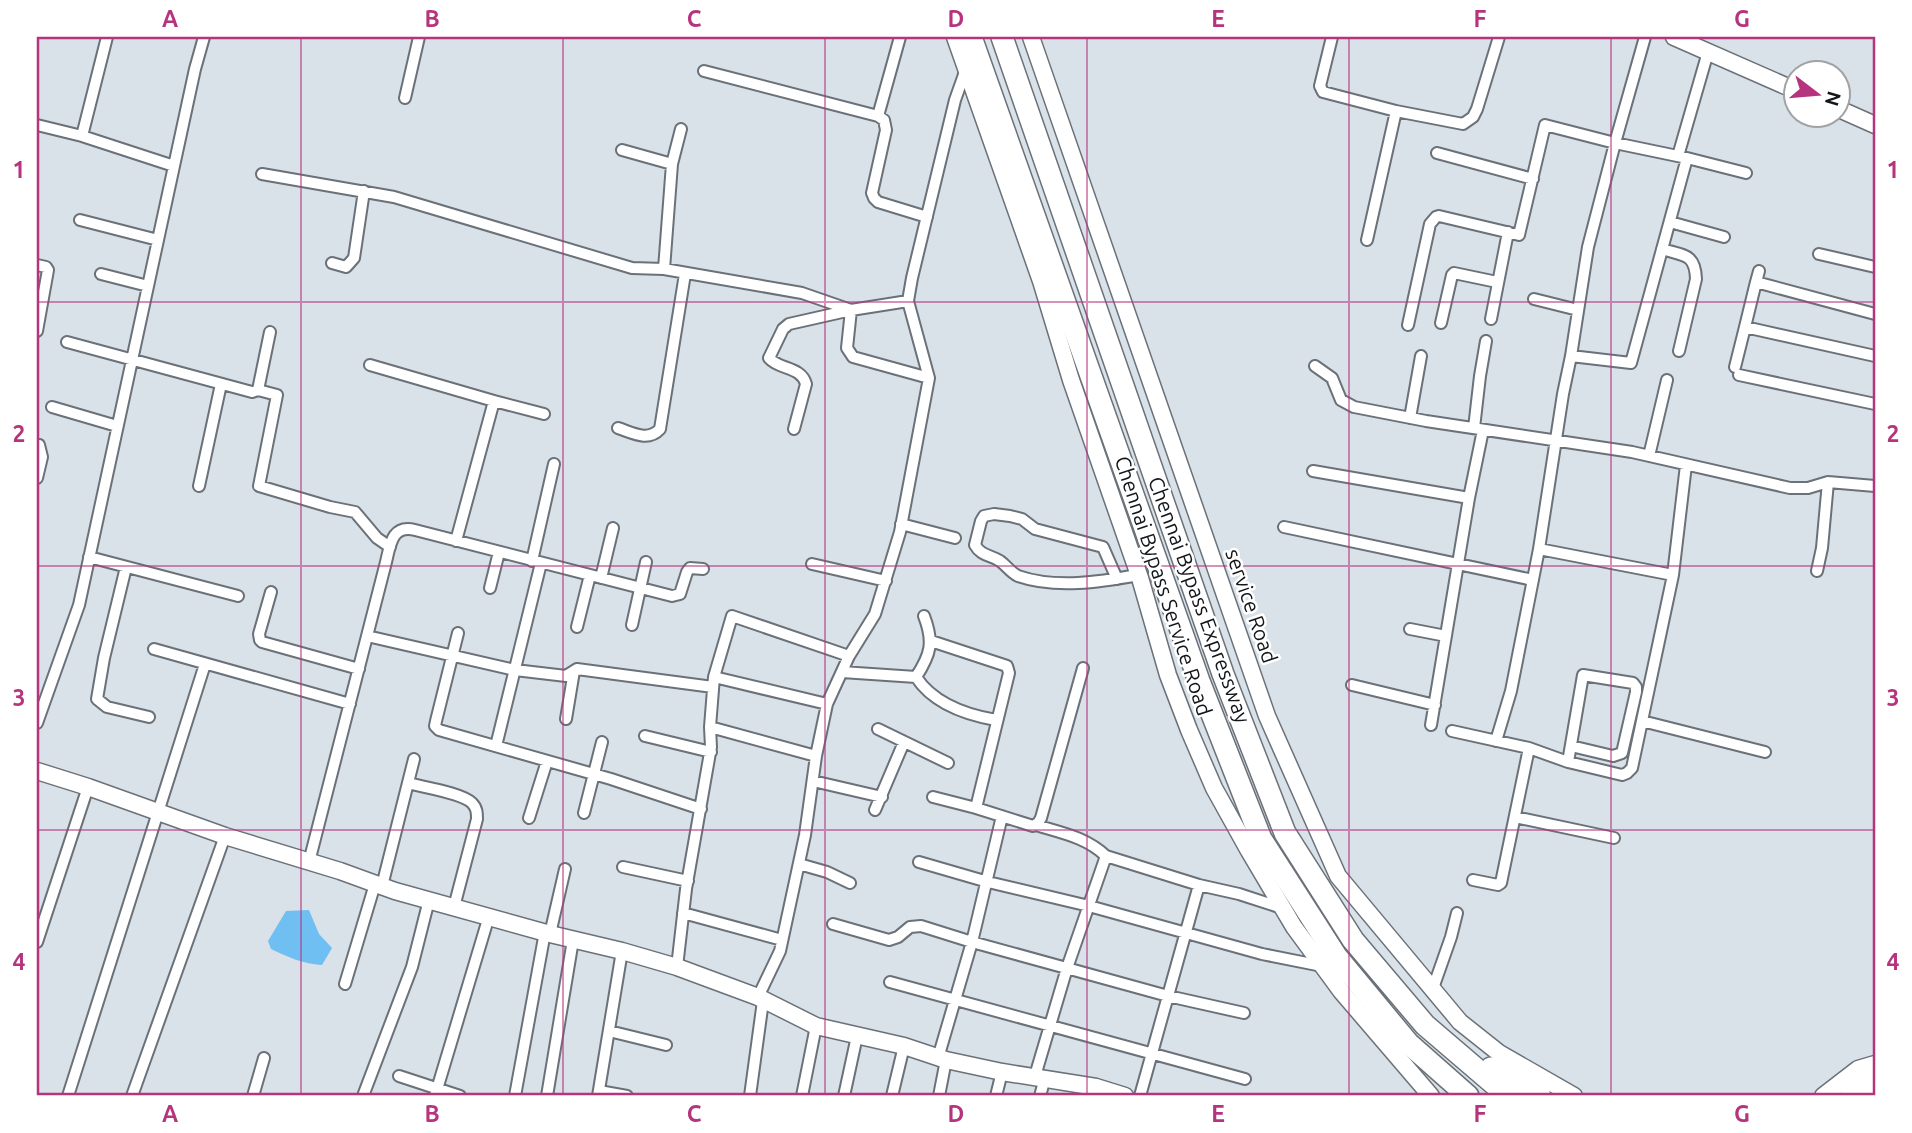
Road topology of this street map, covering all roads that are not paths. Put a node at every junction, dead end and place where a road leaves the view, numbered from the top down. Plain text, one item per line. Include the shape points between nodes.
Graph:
1 (107, 37) edge
2 (204, 37) edge
3 (419, 37) edge
4 (900, 37) edge
5 (954, 37) edge
6 (971, 37) edge
7 (1002, 37) edge
8 (1031, 37) edge
9 (1332, 37) edge
10 (1499, 37) edge
11 (1645, 37) edge
12 (1674, 37) edge
13 (1708, 52) junction
14 (966, 69) junction
15 (704, 71) dead end
16 (1783, 85) edge
17 (405, 98) dead end
18 (1396, 111) junction
19 (1853, 115) edge
20 (878, 116) junction
21 (37, 125) edge
22 (1875, 125) edge
23 (681, 129) dead end
24 (82, 136) junction
25 (1615, 143) junction
26 (622, 150) dead end
27 (1437, 153) dead end
28 (1683, 157) junction
29 (672, 164) junction
30 (174, 166) junction
31 (1746, 173) dead end
32 (262, 174) dead end
33 (1533, 178) junction
34 (365, 191) junction
35 (927, 217) junction
36 (80, 220) dead end
37 (1670, 222) junction
38 (1508, 232) junction
39 (1724, 237) dead end
40 (158, 240) junction
41 (1367, 240) dead end
42 (1662, 249) junction
43 (1819, 254) dead end
44 (332, 263) dead end
45 (37, 265) edge
46 (1875, 267) edge
47 (664, 270) junction
48 (101, 274) dead end
49 (685, 274) junction
50 (1497, 282) junction
51 (148, 286) junction
52 (1534, 299) dead end
53 (908, 302) junction
54 (851, 310) junction
55 (1578, 310) junction
56 (1875, 314) edge
57 (1491, 319) dead end
58 (1441, 323) dead end
59 (1408, 325) dead end
60 (1745, 327) junction
61 (37, 331) edge
62 (270, 332) dead end
63 (1486, 341) dead end
64 (67, 342) dead end
65 (1679, 351) dead end
66 (1421, 356) dead end
67 (1571, 356) junction
68 (1875, 356) edge
69 (132, 359) junction
70 (370, 365) dead end
71 (1315, 366) dead end
72 (929, 378) junction
73 (1667, 380) dead end
74 (221, 384) junction
75 (258, 390) junction
76 (494, 401) junction
77 (1875, 404) edge
78 (52, 407) dead end
79 (544, 414) dead end
80 (1410, 418) junction
81 (117, 426) junction
82 (618, 428) dead end
83 (794, 429) dead end
84 (1478, 429) junction
85 (1555, 441) junction
86 (37, 445) edge
87 (1649, 456) junction
88 (554, 464) dead end
89 (1686, 465) junction
90 (1313, 471) dead end
91 (37, 478) edge
92 (1828, 482) junction
93 (199, 486) dead end
94 (1875, 486) edge
95 (1469, 498) junction
96 (901, 524) junction
97 (1284, 527) dead end
98 (613, 528) dead end
99 (955, 538) dead end
100 (456, 541) junction
101 (390, 547) junction
102 (1539, 548) junction
103 (499, 552) junction
104 (89, 557) junction
105 (536, 562) junction
106 (646, 562) dead end
107 (812, 564) dead end
108 (1459, 565) junction
109 (126, 567) junction
110 (703, 569) dead end
111 (1817, 571) dead end
112 (1138, 575) junction
113 (1673, 575) junction
114 (596, 576) junction
115 (1117, 579) junction
116 (1533, 580) junction
117 (886, 581) junction
118 (490, 588) dead end
119 (641, 589) junction
120 (271, 592) dead end
121 (238, 596) dead end
122 (924, 616) dead end
123 (632, 625) dead end
124 (577, 627) dead end
125 (1410, 629) dead end
126 (458, 633) dead end
127 (367, 636) junction
128 (1447, 636) junction
129 (931, 641) junction
130 (154, 649) dead end
131 (452, 655) junction
132 (849, 656) junction
133 (205, 664) junction
134 (1083, 667) dead end
135 (359, 669) junction
136 (514, 670) junction
137 (574, 671) junction
138 (842, 672) junction
139 (916, 677) junction
140 (713, 682) junction
141 (1352, 685) dead end
142 (350, 704) junction
143 (827, 704) junction
144 (1435, 705) junction
145 (149, 717) dead end
146 (566, 719) dead end
147 (996, 720) junction
148 (1642, 721) junction
149 (37, 723) edge
150 (1431, 725) dead end
151 (710, 727) junction
152 (878, 729) dead end
153 (1452, 731) dead end
154 (645, 736) dead end
155 (1496, 741) junction
156 (602, 742) dead end
157 (904, 742) junction
158 (496, 746) junction
159 (1571, 746) junction
160 (1529, 748) junction
161 (711, 752) junction
162 (1765, 752) dead end
163 (816, 756) junction
164 (414, 759) dead end
165 (547, 761) junction
166 (1568, 762) junction
167 (948, 763) dead end
168 (37, 771) edge
169 (594, 775) junction
170 (813, 781) junction
171 (408, 783) junction
172 (88, 787) junction
173 (882, 797) junction
174 (933, 797) dead end
175 (975, 808) junction
176 (701, 809) junction
177 (876, 810) dead end
178 (160, 812) junction
179 (584, 813) dead end
180 (1002, 816) junction
181 (1515, 817) junction
182 (529, 818) dead end
183 (1036, 825) junction
184 (225, 836) junction
185 (1614, 838) dead end
186 (1106, 856) junction
187 (309, 862) junction
188 (799, 863) junction
189 (919, 863) dead end
190 (623, 867) dead end
191 (565, 869) dead end
192 (1473, 880) dead end
193 (688, 881) junction
194 (988, 882) junction
195 (850, 883) dead end
196 (379, 885) junction
197 (1199, 885) junction
198 (429, 900) junction
199 (1089, 906) junction
200 (454, 907) junction
201 (1282, 908) junction
202 (684, 913) junction
203 (1457, 913) dead end
204 (489, 916) junction
205 (833, 925) dead end
206 (548, 933) junction
207 (1186, 933) junction
208 (573, 940) junction
209 (782, 940) junction
210 (37, 942) edge
211 (972, 942) junction
212 (622, 951) junction
213 (1322, 966) junction
214 (677, 967) junction
215 (1068, 968) junction
216 (890, 982) dead end
217 (345, 984) dead end
218 (1433, 991) junction
219 (1168, 996) junction
220 (761, 999) junction
221 (956, 1000) junction
222 (1244, 1013) dead end
223 (1425, 1025) junction
224 (816, 1026) junction
225 (1050, 1026) junction
226 (609, 1031) junction
227 (857, 1036) junction
228 (666, 1045) dead end
229 (904, 1046) junction
230 (1152, 1055) junction
231 (264, 1058) dead end
232 (942, 1059) junction
233 (1875, 1064) edge
234 (1002, 1072) junction
235 (399, 1076) dead end
236 (1867, 1076) edge
237 (1040, 1077) junction
238 (1245, 1079) dead end
239 (436, 1092) edge
240 (1095, 1092) edge
241 (598, 1093) edge
242 (68, 1096) edge
243 (132, 1096) edge
244 (253, 1096) edge
245 (363, 1096) edge
246 (460, 1096) edge
247 (515, 1096) edge
248 (547, 1096) edge
249 (627, 1096) edge
250 (750, 1096) edge
251 (802, 1096) edge
252 (844, 1096) edge
253 (892, 1096) edge
254 (939, 1096) edge
255 (996, 1096) edge
256 (1040, 1096) edge
257 (1125, 1096) edge
258 (1140, 1096) edge
259 (1431, 1096) edge
260 (1468, 1096) edge
261 (1508, 1096) edge
262 (1540, 1096) edge
263 (1574, 1096) edge
264 (1823, 1096) edge
265 (1850, 1096) edge

1 - 24 street
2 - 30 street
3 - 17 street
4 - 20 street
5 - 14 street, Chennai Bypass Service Road
6 - 260 highway, Chennai Bypass Expressway via 1199,681 1261,839 1336,956 1408,1043
7 - 223 highway, Chennai Bypass Expressway via 1223,674 1285,833 1353,940
8 - 218 street, service Road via 1268,716 1338,876
9 - 18 street via 1320,86 1323,92
10 - 18 street via 1474,117 1463,124
11 - 25 street
12 - 13 street
13 - 16 street
13 - 28 street
14 - 35 street
14 - 112 street, Chennai Bypass Service Road
15 - 20 street
18 - 41 street
19 - 22 street
20 - 35 street via 886,130 874,198
21 - 24 street
23 - 29 street
24 - 30 street
25 - 28 street
25 - 33 street via 1545,125
25 - 55 street via 1588,247
26 - 29 street
27 - 33 street
28 - 31 street
28 - 37 street
29 - 47 street
30 - 40 street
32 - 34 street
33 - 38 street via 1519,234
34 - 44 street via 354,258 346,267
34 - 47 street via 632,268
35 - 53 street
36 - 40 street
37 - 39 street
37 - 42 street
38 - 50 street
38 - 59 street via 1436,217 1430,224
40 - 51 street
42 - 65 street via 1688,257 1696,269
42 - 67 street via 1631,363
43 - 46 street
45 - 61 street via 48,270
47 - 49 street
48 - 51 street
49 - 54 street via 802,293
49 - 82 street via 660,429 648,437
50 - 57 street
50 - 58 street via 1451,275
51 - 69 street
52 - 55 street
53 - 54 street
53 - 72 street
54 - 72 street via 846,348 853,357
54 - 83 street via 789,324 770,355 775,364 804,377 806,390
55 - 67 street
56 - 60 street via 1757,277
60 - 68 street
60 - 77 street via 1737,371
62 - 75 street
63 - 84 street
64 - 69 street
66 - 80 street
67 - 85 street
69 - 74 street
69 - 81 street
70 - 76 street
71 - 80 street via 1332,378 1341,400 1349,406
72 - 96 street
73 - 87 street
74 - 75 street via 252,393
74 - 93 street
75 - 101 street via 277,395 259,486 355,512
76 - 79 street
76 - 100 street
78 - 81 street
80 - 84 street
81 - 104 street
84 - 85 street
84 - 95 street
85 - 87 street
85 - 102 street
86 - 91 street via 42,457
87 - 89 street
88 - 105 street
89 - 92 street via 1790,488
89 - 113 street
90 - 95 street
92 - 94 street
92 - 111 street
95 - 108 street
96 - 99 street
96 - 117 street
97 - 108 street
98 - 114 street
100 - 101 street via 407,528 395,533
100 - 103 street
101 - 127 street
102 - 113 street
102 - 116 street
103 - 105 street
103 - 118 street
104 - 109 street
104 - 149 street via 79,605
105 - 114 street
105 - 136 street
106 - 119 street
107 - 117 street
108 - 116 street
108 - 128 street
109 - 121 street
109 - 145 street via 97,699 107,707
110 - 119 street via 690,568 677,596
112 - 115 street
112 - 201 street, Chennai Bypass Service Road via 1168,675 1214,788
113 - 148 street
114 - 119 street
114 - 124 street
115 - 115 street via 1065,583 1018,576 978,551 975,545 981,521 994,514 1010,516 1035,529 1103,547
116 - 155 street
117 - 132 street via 875,614
119 - 123 street
120 - 135 street via 259,634 262,642
122 - 129 street
125 - 128 street
126 - 131 street
127 - 131 street
127 - 135 street
128 - 144 street
129 - 139 street via 927,662
129 - 147 street via 1007,666
130 - 133 street
131 - 136 street
131 - 158 street via 435,726
132 - 138 street
132 - 140 street via 732,616
133 - 142 street
133 - 178 street
134 - 183 street
135 - 142 street
136 - 137 street via 566,676
136 - 158 street
137 - 140 street
137 - 146 street
138 - 139 street
138 - 143 street
139 - 147 street via 953,707
140 - 143 street
140 - 151 street
141 - 144 street
142 - 187 street
143 - 163 street
144 - 150 street
147 - 175 street
148 - 162 street
148 - 166 street via 1627,773
151 - 161 street
151 - 163 street
152 - 157 street
153 - 155 street
154 - 161 street
155 - 160 street
156 - 169 street
157 - 167 street
157 - 173 street
158 - 165 street
159 - 159 street via 1583,675 1633,683 1636,692 1622,753 1613,756
159 - 166 street
160 - 166 street
160 - 181 street
161 - 176 street
163 - 170 street
164 - 171 street
165 - 169 street
165 - 182 street
168 - 172 street
169 - 176 street
169 - 179 street
170 - 173 street
170 - 188 street
171 - 196 street
171 - 200 street via 464,797 477,810
172 - 178 street
172 - 210 street
173 - 177 street
174 - 175 street
175 - 180 street
176 - 193 street
178 - 184 street
178 - 242 street
180 - 183 street
180 - 194 street
181 - 185 street
181 - 192 street via 1501,883
183 - 186 street via 1078,837
184 - 187 street
184 - 243 street
186 - 197 street
186 - 199 street
187 - 196 street
188 - 195 street
188 - 209 street
189 - 194 street
190 - 193 street
191 - 206 street
193 - 202 street
194 - 199 street
194 - 211 street
196 - 198 street
196 - 217 street
197 - 201 street
197 - 207 street
198 - 200 street
198 - 245 street via 412,967
199 - 207 street
199 - 215 street
200 - 204 street
201 - 213 street, Chennai Bypass Service Road
202 - 209 street
202 - 214 street
203 - 218 street
204 - 206 street
204 - 239 street
205 - 211 street via 889,940 921,926
206 - 208 street
206 - 247 street
207 - 213 street
207 - 219 street
208 - 212 street
208 - 248 street
209 - 220 street
211 - 215 street
211 - 221 street
212 - 214 street
212 - 226 street
213 - 259 street, Chennai Bypass Service Road
214 - 220 street
215 - 219 street
215 - 225 street
216 - 221 street
218 - 263 street, service Road via 1460,1022 1500,1053
219 - 222 street
219 - 230 street
220 - 224 street
220 - 250 street
221 - 225 street
221 - 232 street
223 - 261 highway, Chennai Bypass Expressway
223 - 262 highway
224 - 227 street
224 - 251 street
225 - 230 street
225 - 237 street
226 - 228 street
226 - 241 street
227 - 229 street
227 - 252 street
229 - 232 street
229 - 253 street
230 - 238 street
230 - 258 street
231 - 244 street
232 - 234 street
232 - 254 street
233 - 236 street
234 - 237 street
234 - 255 street
235 - 239 street
236 - 264 street
236 - 265 highway via 1864,1085
237 - 240 street
237 - 256 street
239 - 246 street
240 - 257 street
241 - 249 street

